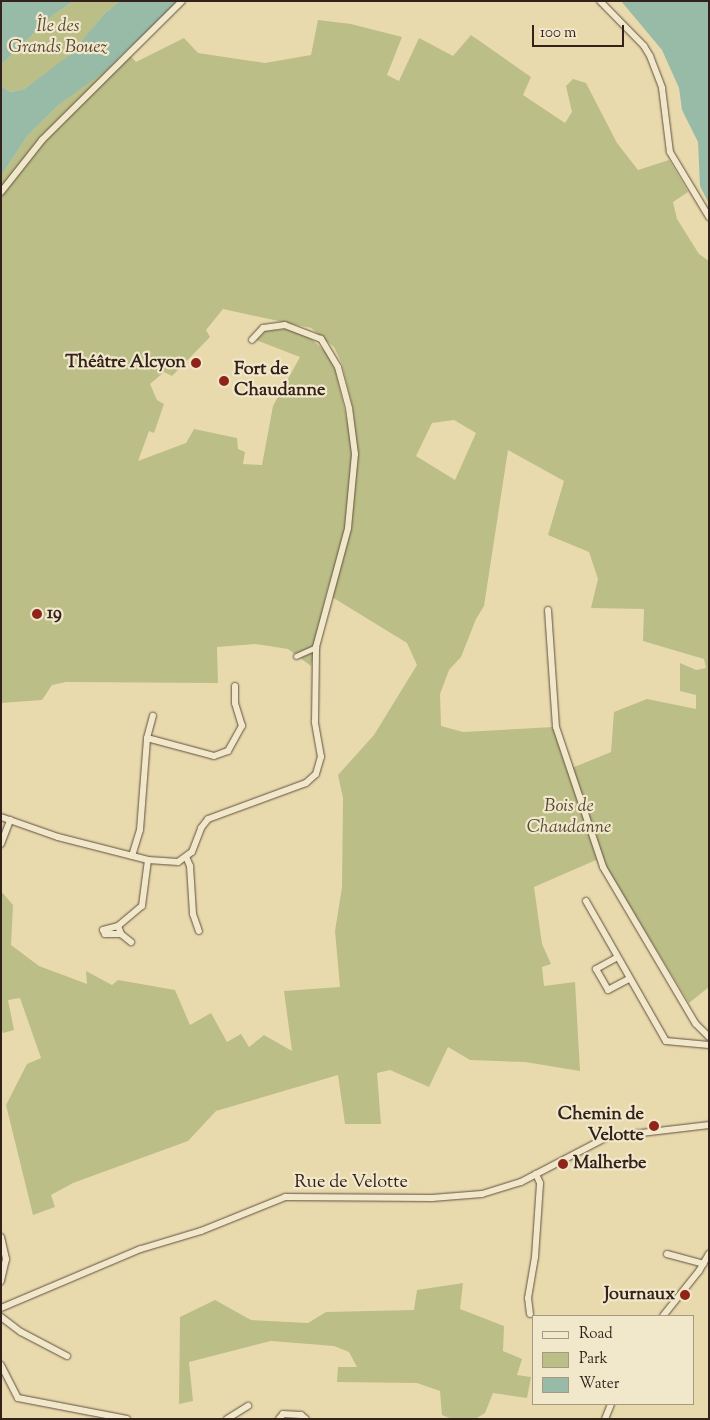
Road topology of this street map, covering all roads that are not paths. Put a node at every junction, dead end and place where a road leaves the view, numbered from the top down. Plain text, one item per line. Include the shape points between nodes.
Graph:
1 (182, 1) edge
2 (600, 1) edge
3 (1, 192) edge
4 (709, 217) edge
5 (252, 340) dead end
6 (548, 610) dead end
7 (316, 648) junction
8 (296, 656) dead end
9 (235, 686) dead end
10 (153, 716) dead end
11 (147, 738) junction
12 (1, 817) edge
13 (10, 820) junction
14 (1, 844) edge
15 (132, 856) junction
16 (186, 859) junction
17 (148, 860) junction
18 (586, 901) dead end
19 (118, 926) junction
20 (199, 931) dead end
21 (121, 934) junction
22 (130, 942) dead end
23 (616, 958) junction
24 (629, 979) junction
25 (709, 1037) edge
26 (709, 1045) edge
27 (709, 1125) edge
28 (536, 1174) junction
29 (1, 1237) edge
30 (667, 1254) dead end
31 (709, 1254) edge
32 (704, 1264) junction
33 (1, 1281) edge
34 (1, 1307) edge
35 (530, 1314) dead end
36 (664, 1315) edge
37 (1, 1317) edge
38 (67, 1356) dead end
39 (1, 1365) edge
40 (611, 1405) edge
41 (248, 1406) dead end
42 (291, 1417) edge
43 (128, 1419) edge
44 (227, 1419) edge
45 (279, 1419) edge
46 (306, 1419) edge
47 (605, 1419) edge

1 - 3 street via 42,140
2 - 4 street via 650,56 662,88 670,152
5 - 7 street via 263,328 285,325 321,339 338,367 349,408 354,454 348,528
6 - 25 street via 556,727 603,867 696,1024
7 - 8 street
7 - 16 street via 315,722 321,757 316,774 306,783 208,819
9 - 11 street via 235,703 242,726 228,752 214,756
10 - 11 street
11 - 15 street via 140,830
12 - 13 street
13 - 14 street
13 - 15 street via 58,837
15 - 17 street
16 - 17 street via 169,863
16 - 20 street via 190,866 193,914
17 - 19 street via 144,903
18 - 23 street
19 - 21 street
19 - 21 street via 105,928 103,932
21 - 22 street
23 - 24 street
23 - 24 street via 596,969 608,990
24 - 26 street via 666,1041
27 - 28 street, Rue de Velotte via 607,1137
28 - 34 street, Rue de Velotte via 498,1190 459,1197 285,1197 201,1231 141,1249
28 - 35 street via 540,1184 535,1257 528,1298
29 - 33 street via 6,1258
30 - 32 street
31 - 32 street
32 - 36 street
37 - 38 street via 21,1332
39 - 43 street via 18,1398
40 - 47 street
41 - 44 street
42 - 45 street via 283,1414
42 - 46 street via 301,1415

